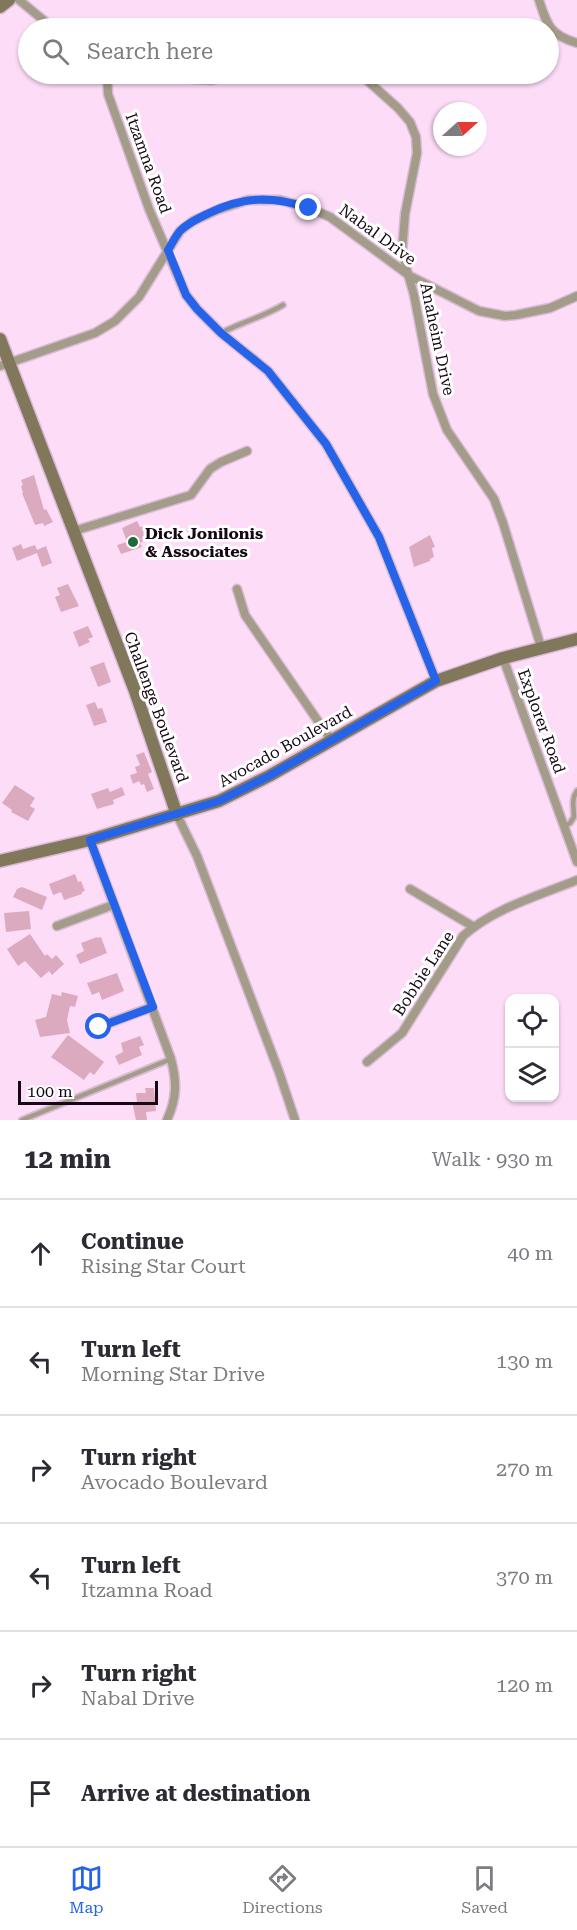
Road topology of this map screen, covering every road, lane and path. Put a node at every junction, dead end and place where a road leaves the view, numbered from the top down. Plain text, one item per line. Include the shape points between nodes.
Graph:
1 (9, 0) edge
2 (19, 0) edge
3 (539, 0) edge
4 (0, 7) edge
5 (41, 18) edge
6 (544, 18) edge
7 (559, 35) edge
8 (577, 42) edge
9 (108, 84) edge
10 (371, 84) edge
11 (168, 250) junction
12 (410, 276) junction
13 (577, 296) edge
14 (283, 305) dead end
15 (221, 333) junction
16 (0, 339) edge
17 (5, 364) edge
18 (247, 452) dead end
19 (74, 531) junction
20 (237, 589) dead end
21 (577, 639) edge
22 (541, 647) junction
23 (502, 658) junction
24 (436, 681) junction
25 (331, 740) junction
26 (577, 790) edge
27 (177, 815) junction
28 (564, 827) junction
29 (90, 840) junction
30 (0, 861) edge
31 (577, 862) edge
32 (577, 880) edge
33 (410, 889) dead end
34 (113, 905) junction
35 (57, 926) dead end
36 (474, 927) junction
37 (153, 1007) junction
38 (99, 1027) dead end
39 (171, 1059) junction
40 (367, 1062) dead end
41 (22, 1120) edge
42 (167, 1120) edge
43 (295, 1120) edge

1 - 4 main road
2 - 5 street
3 - 6 street
7 - 8 street
9 - 11 street, Itzamna Road via 148,209
10 - 12 street, Anaheim Drive via 398,108 416,137 402,253
11 - 12 street, Nabal Drive via 180,231 217,210 248,200 280,200 330,217
11 - 15 street, Itzamna Road via 186,295
11 - 17 street, Nabal Drive via 139,297 115,321 95,333
12 - 13 street, Nabal Drive via 479,311 505,316 538,311
12 - 22 street, Anaheim Drive via 441,417 494,499
14 - 15 lane
15 - 24 street, Itzamna Road via 268,371 326,444 379,537
16 - 17 main road, Challenge Boulevard
17 - 19 main road, Challenge Boulevard
18 - 19 street via 210,470 191,495
19 - 27 main road, Challenge Boulevard
20 - 25 street via 245,615
21 - 22 main road, Avocado Boulevard
22 - 23 main road, Avocado Boulevard
23 - 24 main road, Avocado Boulevard
23 - 28 street, Explorer Road
24 - 25 main road, Avocado Boulevard
25 - 27 main road, Avocado Boulevard via 219,801
26 - 28 lane via 574,817
27 - 29 main road, Avocado Boulevard
27 - 43 street, Challenge Boulevard via 197,856
28 - 31 street, Explorer Road
29 - 30 main road, Avocado Boulevard
29 - 34 street
32 - 36 street, Bobbie Lane via 488,917
33 - 36 street
34 - 35 street
34 - 37 street
36 - 40 street, Bobbie Lane via 463,936 402,1033
37 - 38 street
37 - 39 street
39 - 41 lane
39 - 42 street via 176,1092

